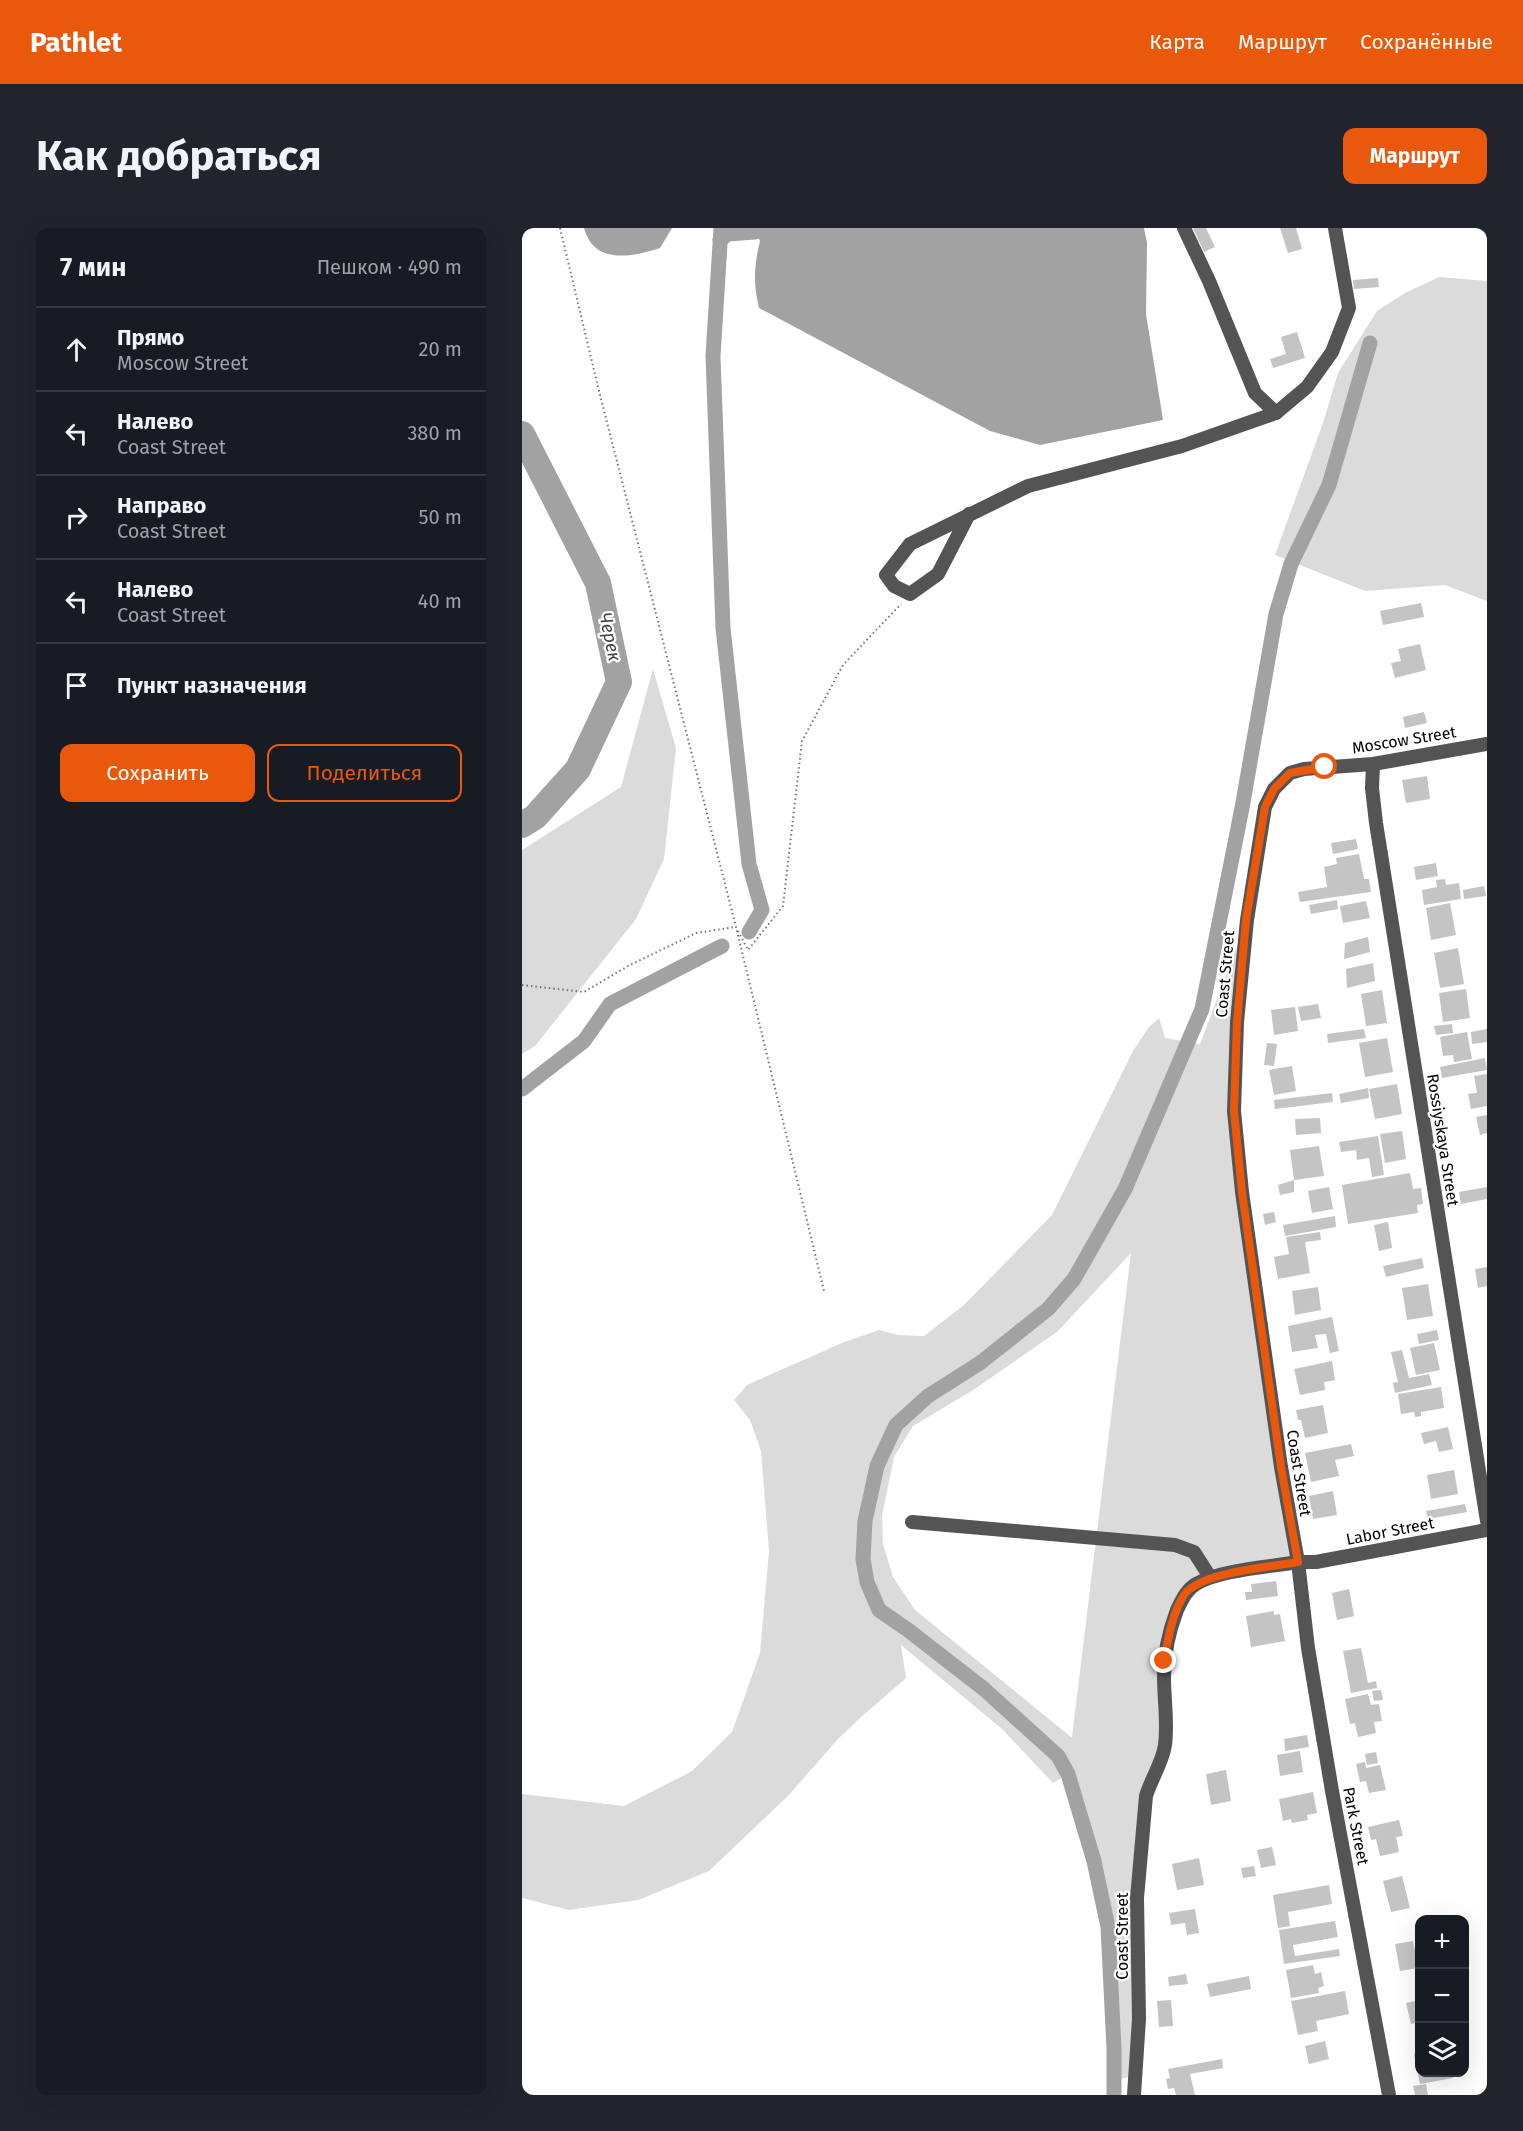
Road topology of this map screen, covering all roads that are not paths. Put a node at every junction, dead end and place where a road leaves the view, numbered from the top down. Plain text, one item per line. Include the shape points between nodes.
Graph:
1 (1184, 228) edge
2 (1335, 228) edge
3 (1276, 413) junction
4 (969, 514) junction
5 (1487, 744) edge
6 (1373, 764) junction
7 (1290, 773) joint
8 (1487, 1521) edge
9 (912, 1522) dead end
10 (1487, 1530) edge
11 (1298, 1562) junction
12 (1210, 1577) junction
13 (1134, 2095) edge
14 (1389, 2095) edge

1 - 3 street via 1255,393
2 - 3 street via 1349,308 1332,352 1307,387
3 - 4 street via 1182,446 1028,486
4 - 4 street via 910,544 886,575 894,586 910,594 938,574
5 - 6 street, Moscow Street
6 - 7 street, Moscow Street
6 - 8 street, Rossiyskaya Street via 1376,823
7 - 11 street, Coast Street via 1274,789 1265,807 1246,920 1234,1111 1281,1467
9 - 12 street via 1175,1545 1194,1552
10 - 11 street, Labor Street via 1316,1562
11 - 12 street, Coast Street
11 - 14 street, Park Street via 1332,1791
12 - 13 street, Coast Street via 1185,1594 1172,1625 1164,1661 1166,1732 1160,1765 1146,1796 1137,1898 1139,2019

